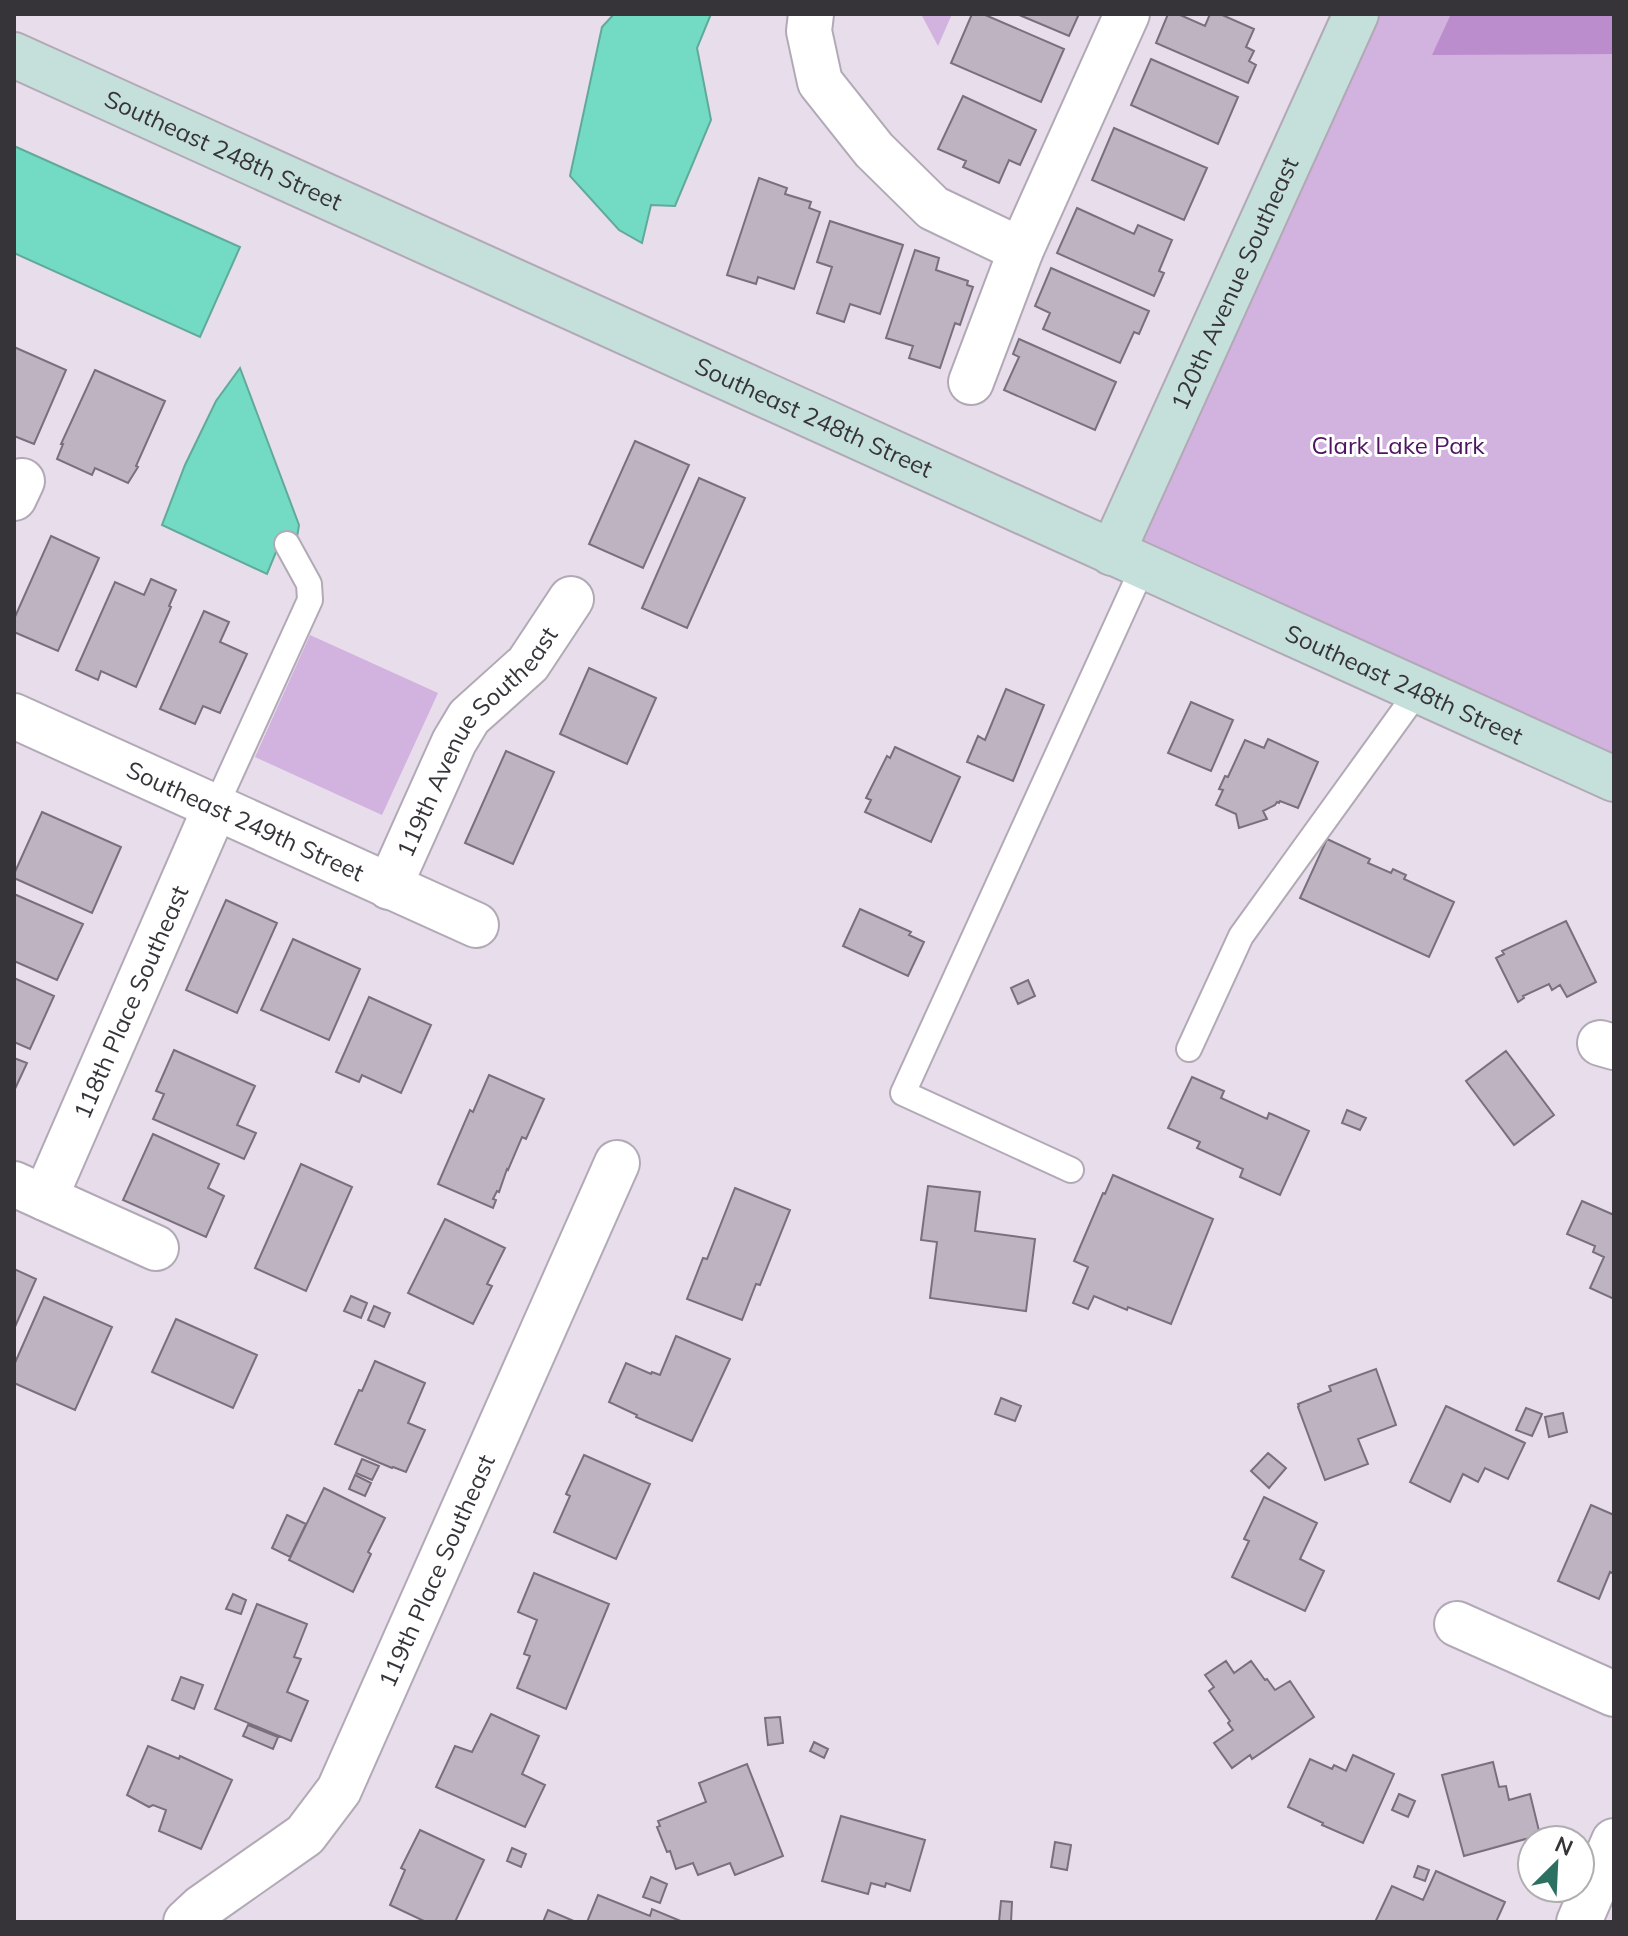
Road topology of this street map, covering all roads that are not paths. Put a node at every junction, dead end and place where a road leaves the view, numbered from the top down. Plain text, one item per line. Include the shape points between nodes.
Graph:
1 (811, 14) edge
2 (1127, 14) edge
3 (1356, 14) edge
4 (14, 55) edge
5 (1021, 250) junction
6 (971, 382) dead end
7 (287, 544) dead end
8 (1128, 560) junction
9 (571, 599) dead end
10 (1418, 691) junction
11 (14, 716) edge
12 (1614, 779) edge
13 (215, 808) junction
14 (389, 887) junction
15 (476, 925) dead end
16 (1189, 1049) dead end
17 (617, 1163) dead end
18 (1071, 1170) dead end
19 (30, 1191) edge
20 (156, 1248) dead end
21 (1457, 1624) dead end
22 (1614, 1694) edge
23 (1614, 1841) edge
24 (186, 1922) edge
25 (1579, 1922) edge

1 - 5 street via 809,31 820,82 874,150 933,208
2 - 5 street
3 - 8 street, 120th Avenue Southeast
4 - 8 street, Southeast 248th Street
5 - 6 street
7 - 13 lane via 309,584 310,600
8 - 10 street, Southeast 248th Street
8 - 18 lane via 903,1093
9 - 14 street, 119th Avenue Southeast via 528,664 469,717
10 - 12 street, Southeast 248th Street
10 - 16 lane via 1241,936
11 - 13 street, Southeast 249th Street
13 - 14 street, Southeast 249th Street
13 - 19 street, 118th Place Southeast
14 - 15 street, Southeast 249th Street
17 - 24 street, 119th Place Southeast via 339,1790 305,1835
19 - 20 street
21 - 22 street
23 - 25 street

